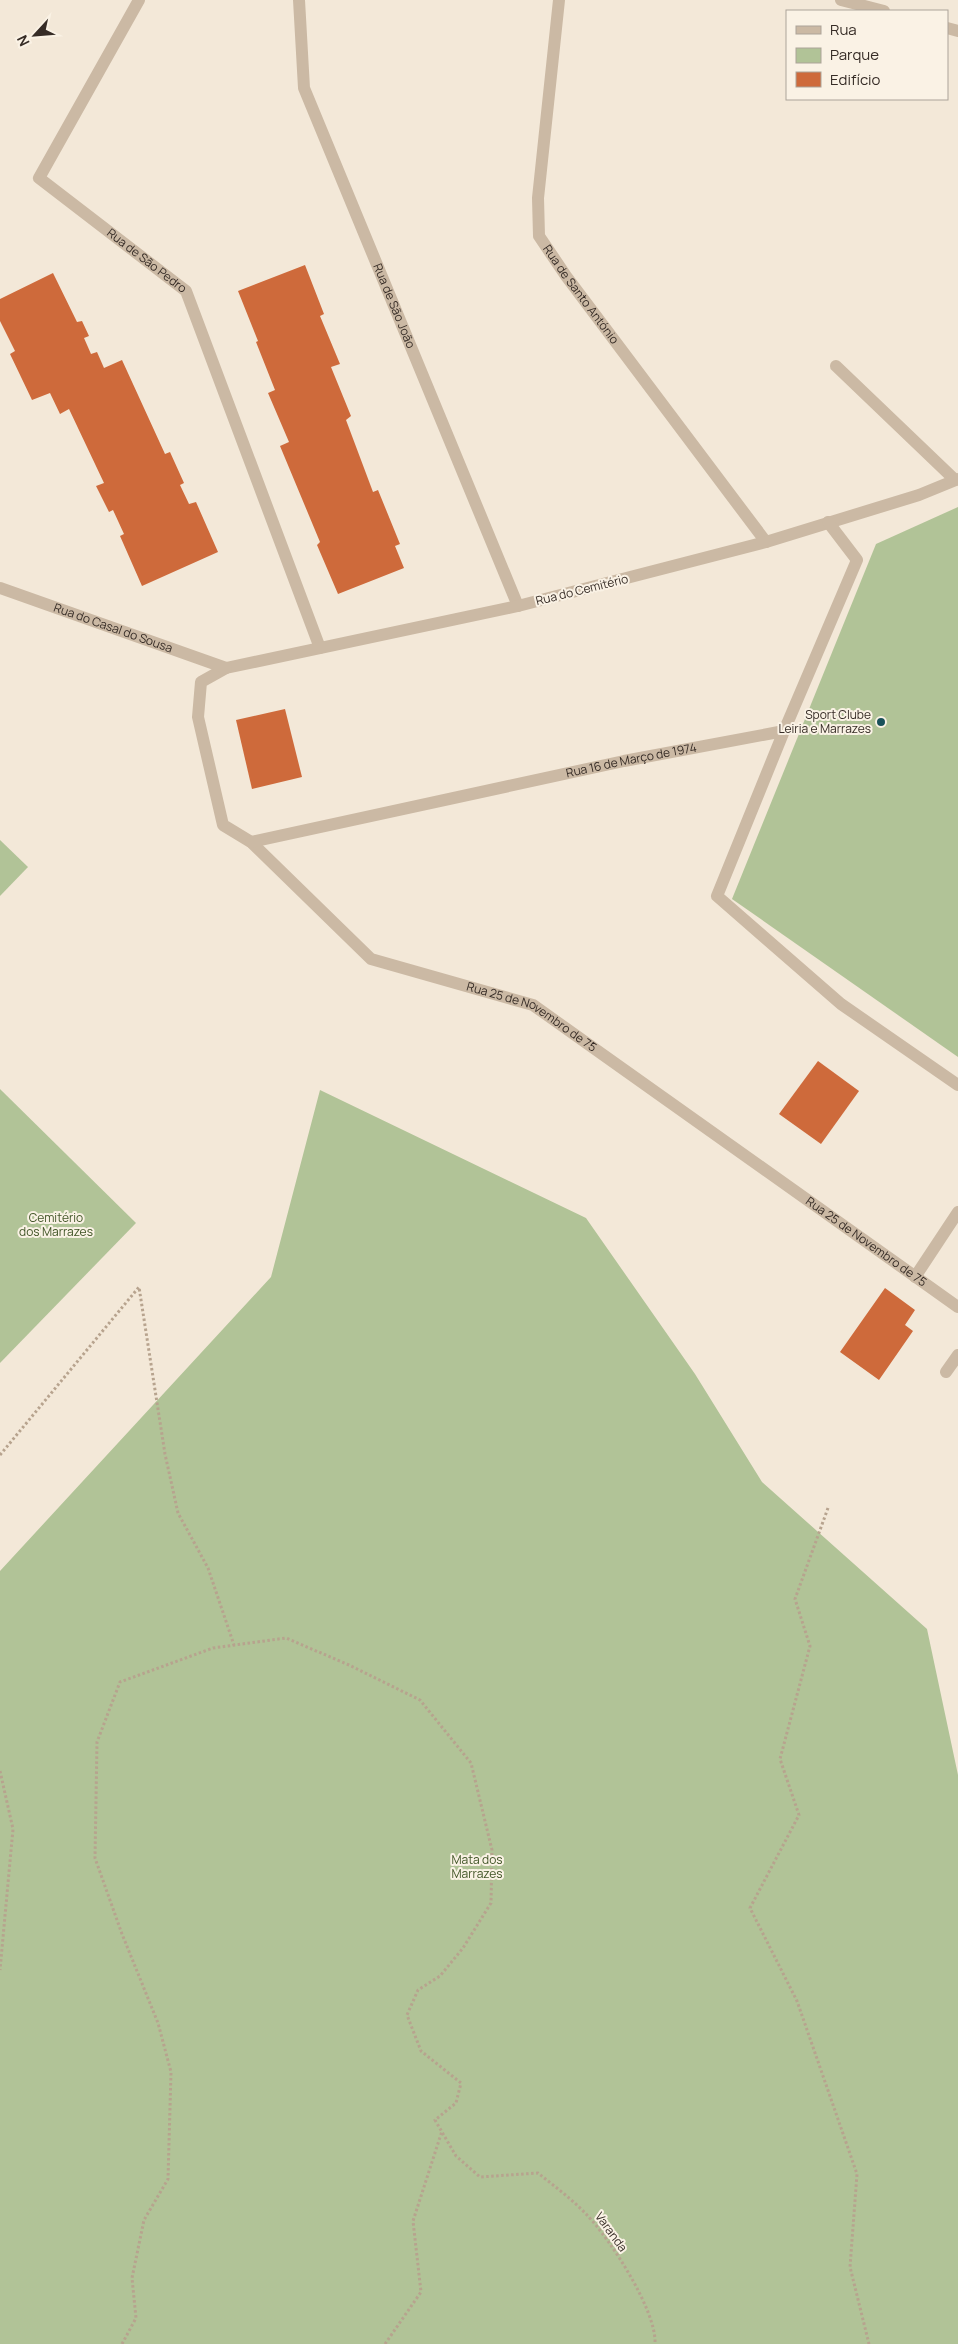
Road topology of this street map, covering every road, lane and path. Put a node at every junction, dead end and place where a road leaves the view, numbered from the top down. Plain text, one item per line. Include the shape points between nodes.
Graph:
1 (139, 0) edge
2 (299, 0) edge
3 (559, 0) edge
4 (841, 0) edge
5 (880, 10) edge
6 (836, 366) dead end
7 (957, 480) edge
8 (828, 522) junction
9 (766, 542) junction
10 (0, 588) edge
11 (518, 606) junction
12 (320, 648) junction
13 (226, 668) junction
14 (201, 682) joint
15 (784, 731) junction
16 (251, 842) junction
17 (958, 1085) edge
18 (958, 1212) edge
19 (915, 1277) junction
20 (958, 1307) edge
21 (958, 1355) edge
22 (946, 1372) dead end
23 (0, 1455) edge
24 (828, 1508) dead end
25 (234, 1645) junction
26 (0, 1771) edge
27 (0, 1970) edge
28 (442, 2131) junction
29 (122, 2344) edge
30 (385, 2344) edge
31 (655, 2344) edge
32 (869, 2344) edge

1 - 12 street, Rua de São Pedro via 39,178 186,291
2 - 11 street, Rua de São João via 304,88
3 - 9 street, Rua de Santo António via 538,198 539,236
4 - 5 street
6 - 7 street
7 - 8 street, Rua do Cemitério
8 - 9 street, Rua do Cemitério
8 - 15 street via 857,560
9 - 11 street, Rua do Cemitério
10 - 13 street, Rua do Casal do Sousa
11 - 12 street, Rua do Cemitério
12 - 13 street, Rua do Cemitério
13 - 14 street, Rua do Cemitério
14 - 16 street, Rua 25 de Novembro de 75 via 198,717 223,825
15 - 16 street, Rua 16 de Março de 1974 via 624,761
15 - 17 street via 717,896 841,1004
16 - 19 street, Rua 25 de Novembro de 75 via 371,958 533,1005
18 - 19 street
19 - 20 street, Rua 25 de Novembro de 75
21 - 22 street
23 - 25 path via 139,1287 165,1454 178,1514 208,1568
24 - 32 path via 795,1599 810,1646 780,1759 799,1815 750,1908 797,2001 857,2174 850,2267
25 - 28 path via 286,1638 349,1664 420,1700 471,1763 492,1850 491,1903 440,1976 418,1990 407,2015 421,2051 462,2083 456,2103 435,2120
25 - 29 path via 213,1648 120,1682 97,1742 95,1858 158,2024 171,2072 168,2179 144,2220 132,2278 136,2318
26 - 27 path via 13,1829
28 - 30 path via 413,2221 421,2292
28 - 31 path, Varanda via 456,2156 480,2177 538,2172 588,2215 633,2278 656,2332

